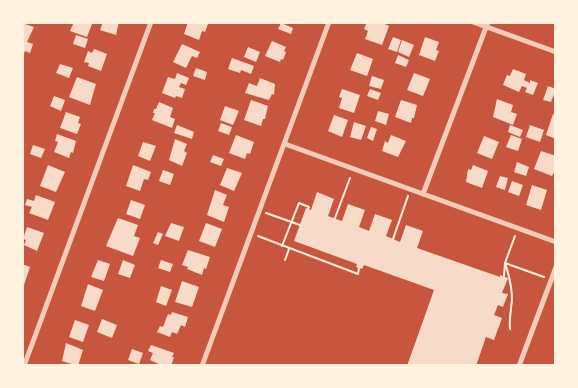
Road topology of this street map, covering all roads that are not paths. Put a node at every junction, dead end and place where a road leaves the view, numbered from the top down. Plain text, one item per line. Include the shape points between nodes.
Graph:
1 (151, 22) edge
2 (329, 22) edge
3 (472, 22) edge
4 (487, 25) edge
5 (556, 52) edge
6 (285, 144) junction
7 (423, 194) junction
8 (556, 242) edge
9 (556, 267) edge
10 (24, 366) edge
11 (202, 366) edge
12 (519, 366) edge

1 - 10 street
2 - 6 street
3 - 4 street
4 - 5 street
4 - 7 street
6 - 7 street
6 - 11 street
7 - 8 street
9 - 12 street

